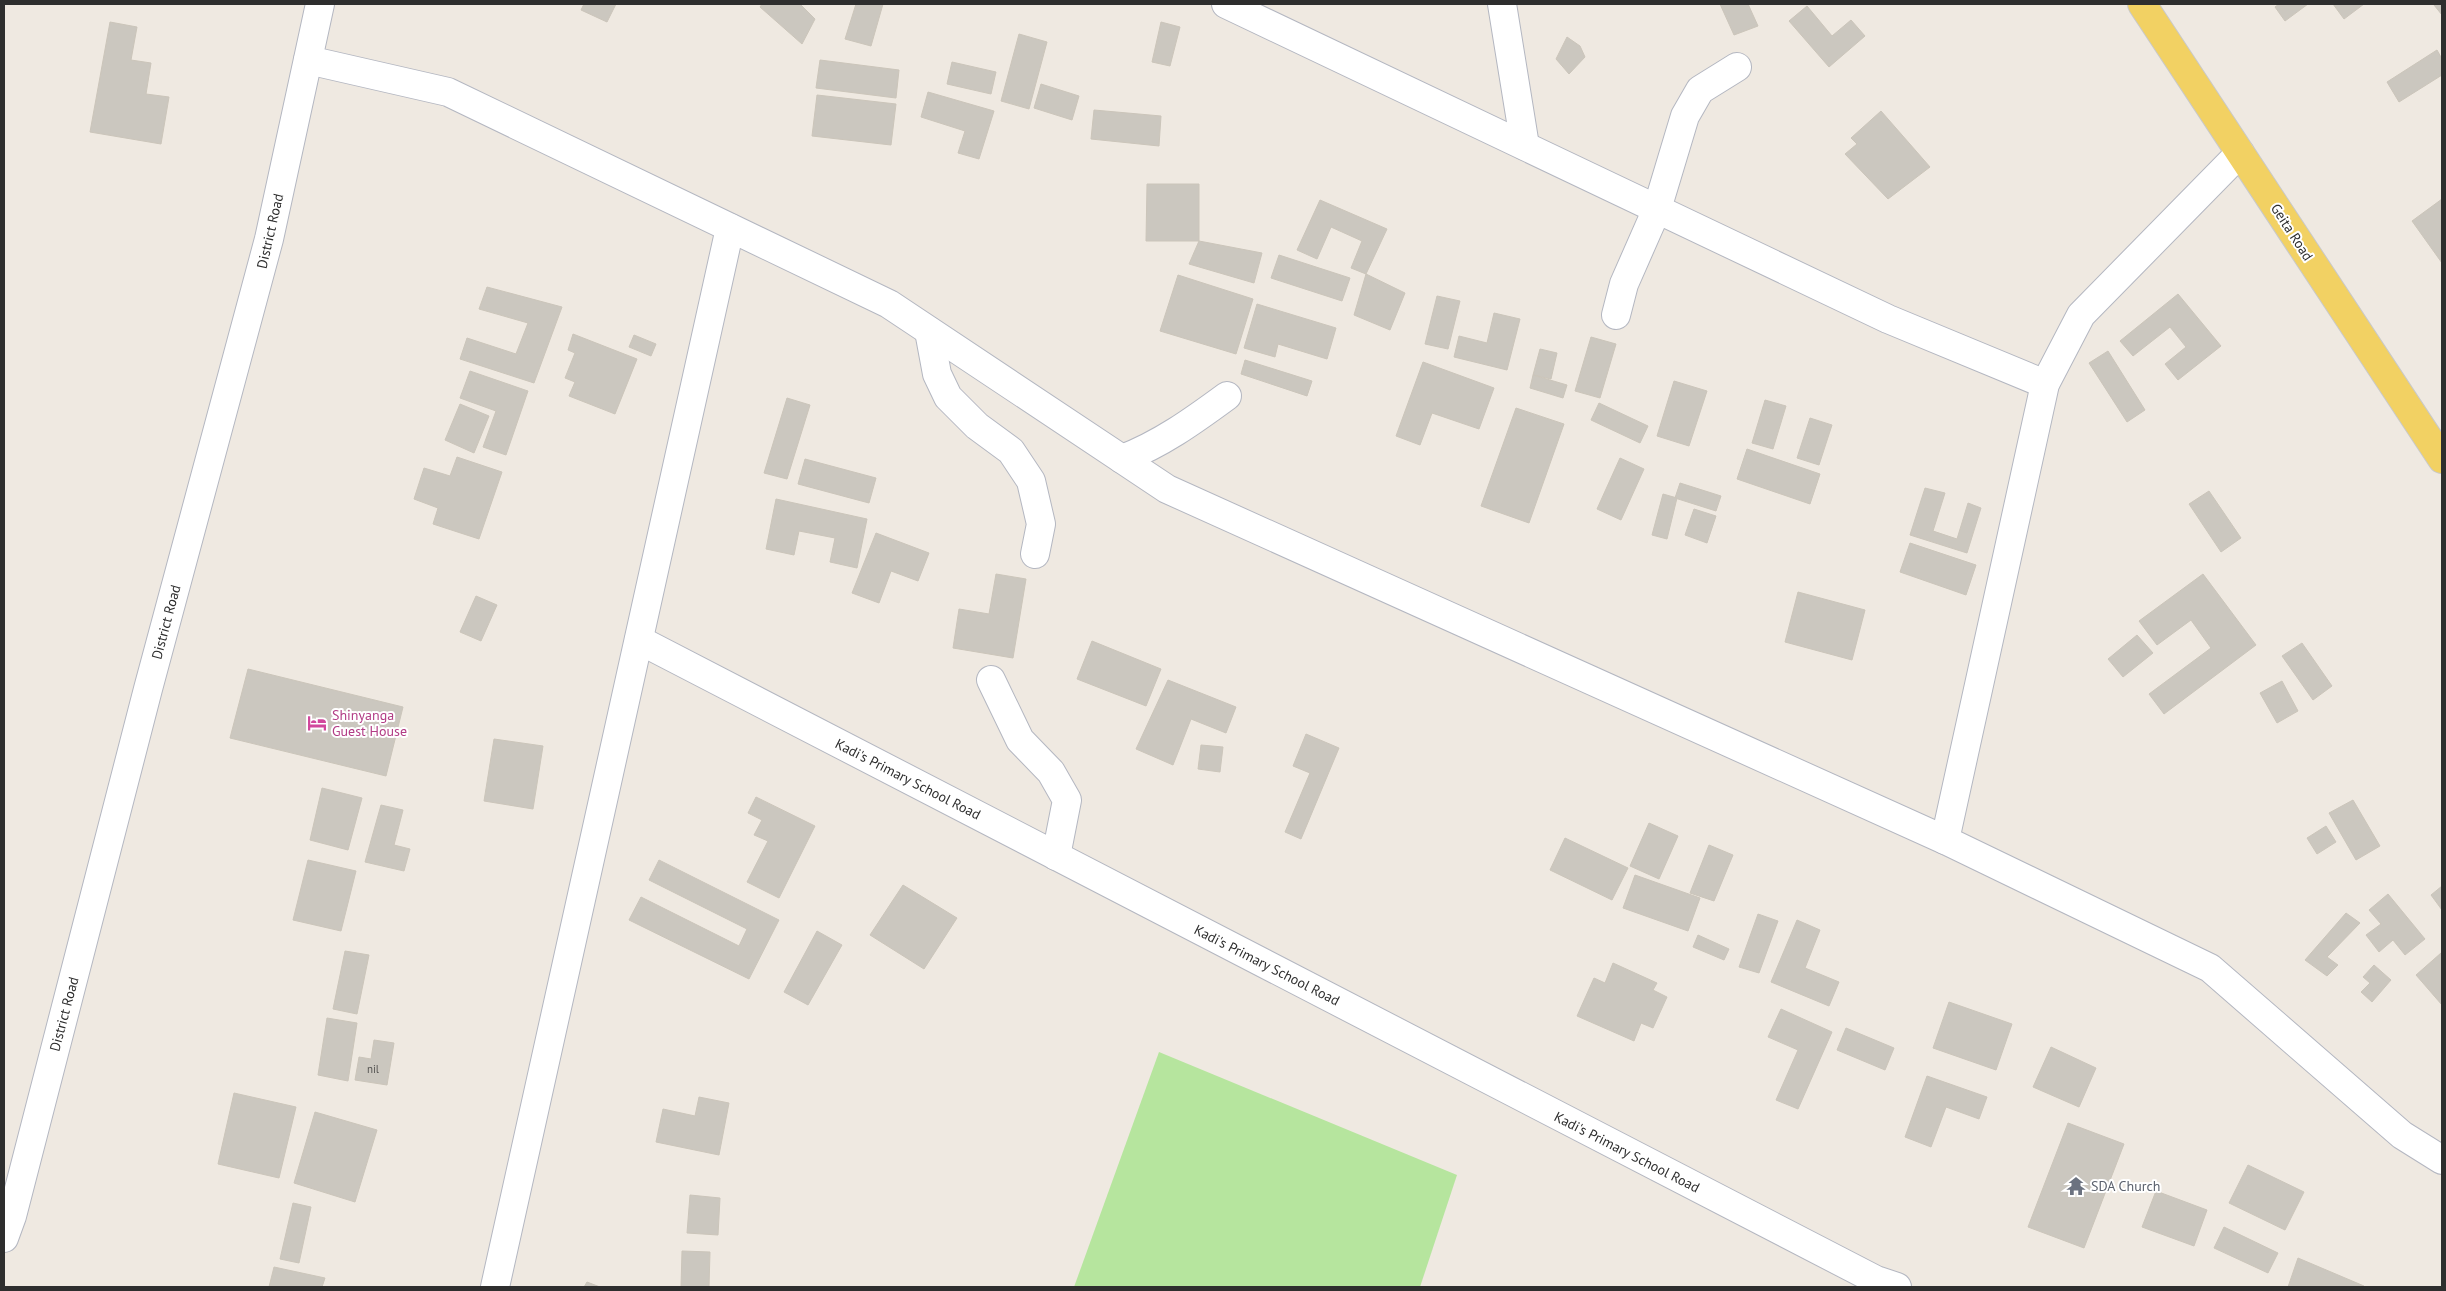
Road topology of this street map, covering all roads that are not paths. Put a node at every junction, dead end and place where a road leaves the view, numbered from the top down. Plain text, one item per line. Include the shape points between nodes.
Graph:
1 (320, 4) edge
2 (1226, 4) edge
3 (1502, 4) edge
4 (2142, 4) edge
5 (308, 60) junction
6 (1737, 67) dead end
7 (1525, 146) junction
8 (2240, 153) junction
9 (1656, 209) junction
10 (730, 228) junction
11 (1616, 315) dead end
12 (929, 331) junction
13 (2045, 384) junction
14 (1227, 396) dead end
15 (1122, 459) junction
16 (2442, 459) edge
17 (1034, 554) dead end
18 (639, 640) junction
19 (991, 680) dead end
20 (1945, 840) junction
21 (1056, 856) junction
22 (2442, 1160) edge
23 (4, 1238) edge
24 (495, 1287) edge
25 (1897, 1287) edge

1 - 5 street, District Road
2 - 7 street
3 - 7 street
4 - 8 main road, Geita Road
5 - 10 street via 448,92
5 - 23 street, District Road via 269,239
6 - 9 street via 1700,90 1685,116
7 - 9 street
8 - 13 street via 2081,315
8 - 16 main road, Geita Road
9 - 11 street via 1624,284
9 - 13 street via 1888,319
10 - 12 street via 889,304
10 - 18 street
12 - 15 street
12 - 17 street via 937,374 948,397 977,426 1011,451 1031,481 1042,524
13 - 20 street
14 - 15 street via 1184,428 1146,450
15 - 20 street via 1167,489
18 - 21 street, Kadi's Primary School Road
18 - 24 street
19 - 21 street via 1020,740 1052,772 1067,800
20 - 22 street via 2210,968 2402,1135
21 - 25 street, Kadi's Primary School Road via 1876,1280

